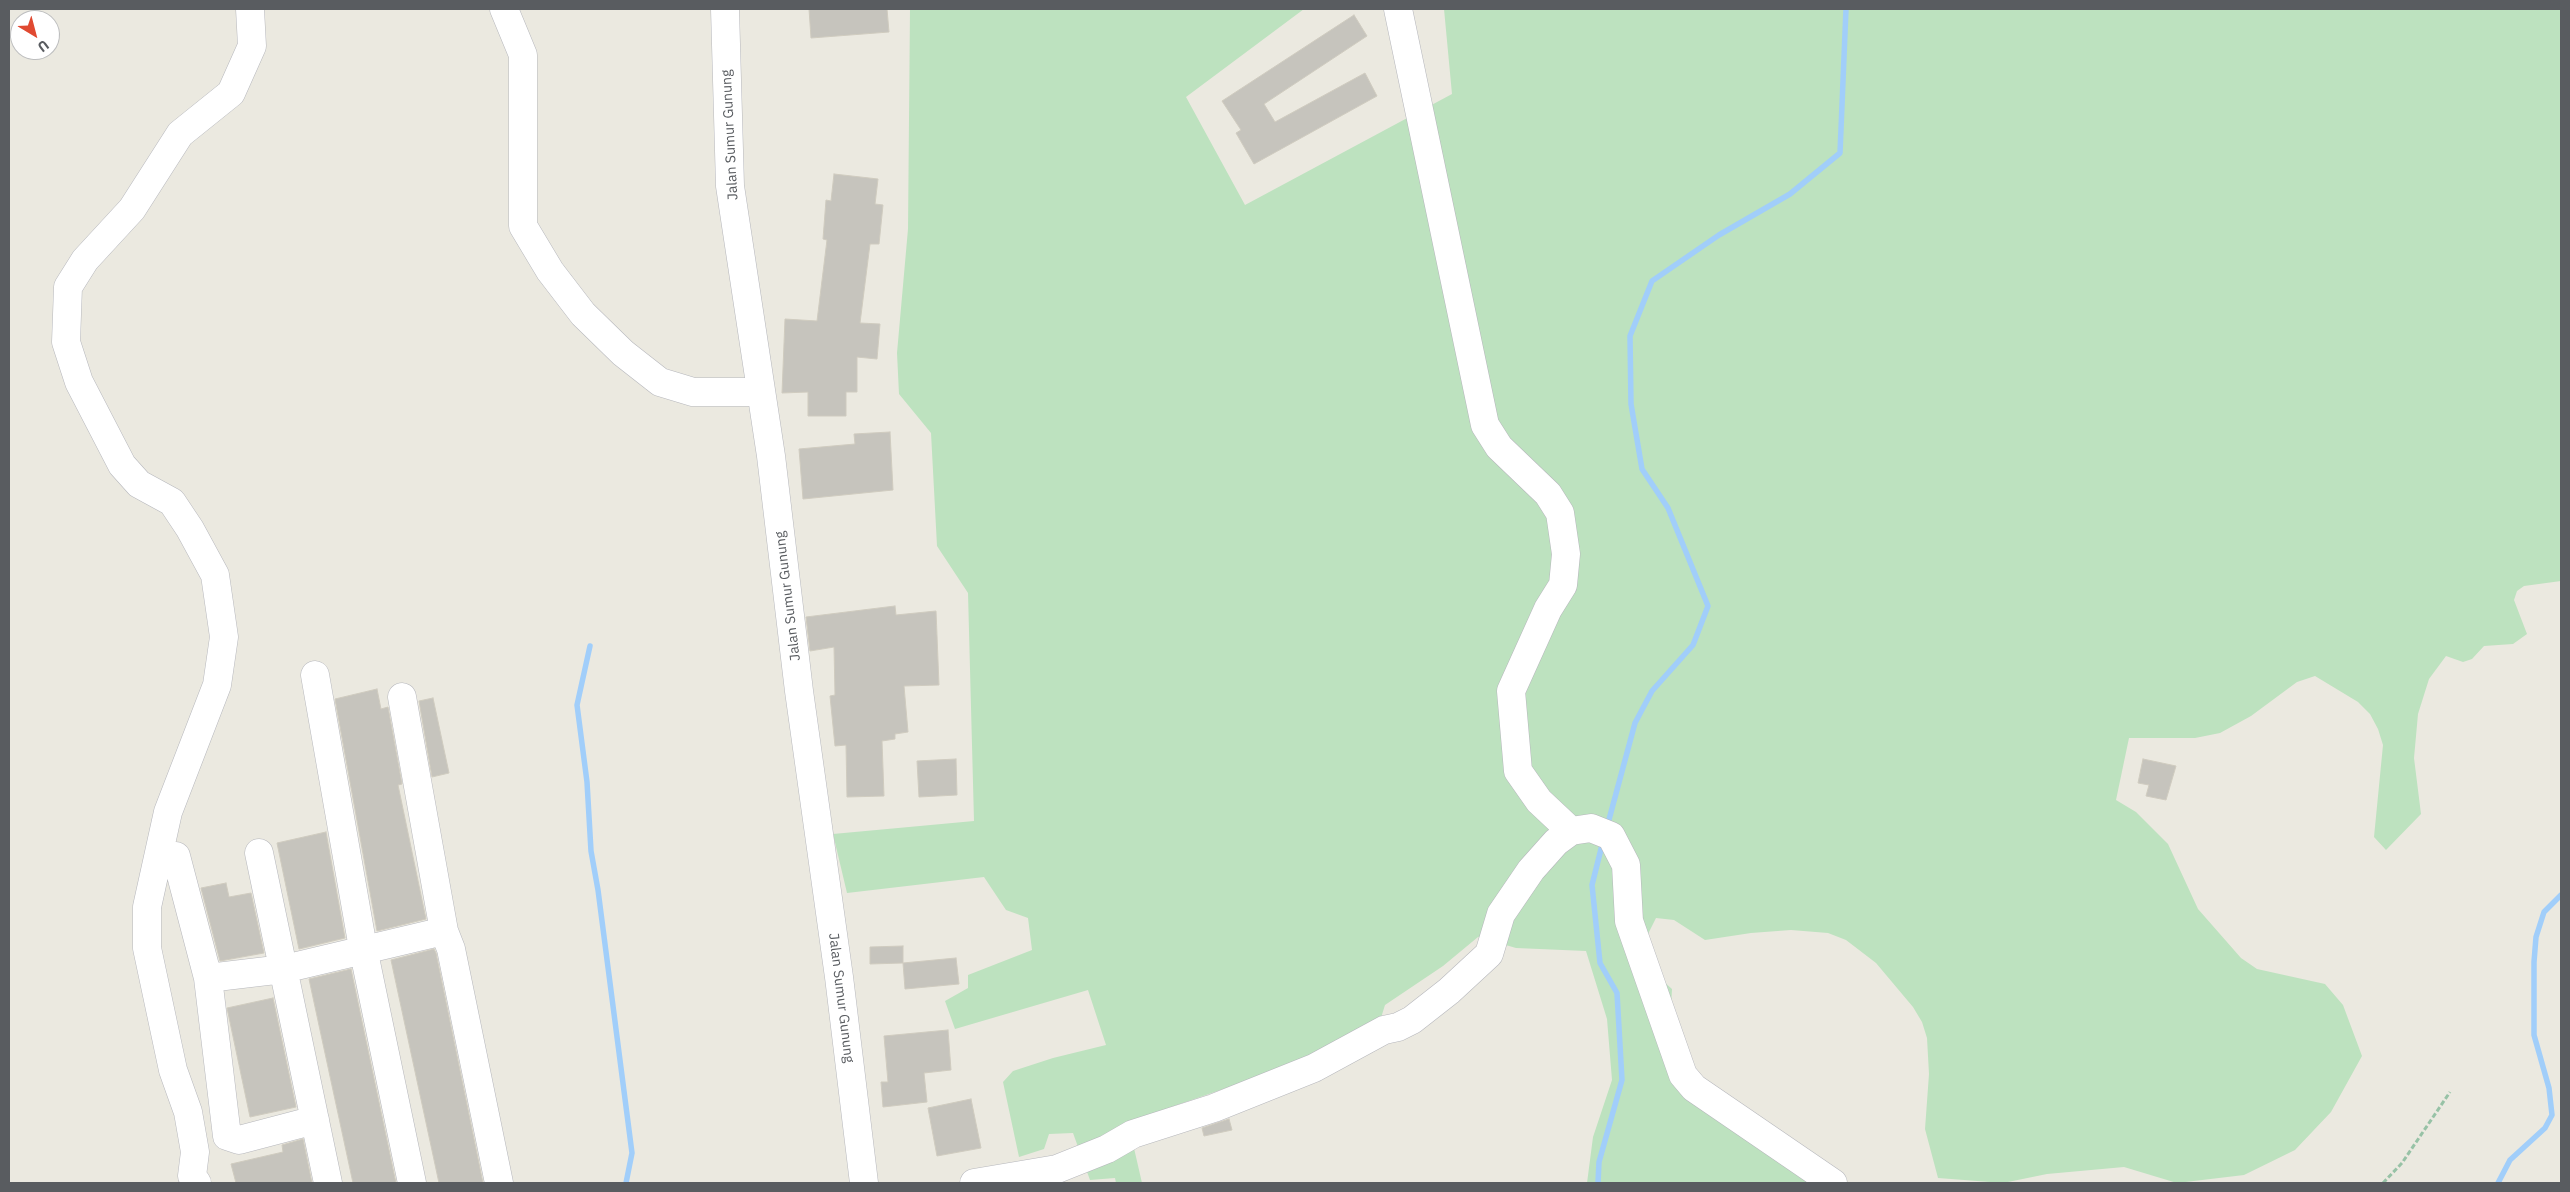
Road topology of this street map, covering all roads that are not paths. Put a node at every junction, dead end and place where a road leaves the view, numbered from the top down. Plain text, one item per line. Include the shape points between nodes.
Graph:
1 (250, 9) edge
2 (504, 9) edge
3 (725, 9) edge
4 (1398, 9) edge
5 (761, 392) junction
6 (315, 675) dead end
7 (402, 696) dead end
8 (1591, 832) junction
9 (259, 852) dead end
10 (176, 856) dead end
11 (444, 931) junction
12 (363, 948) junction
13 (284, 969) junction
14 (208, 978) junction
15 (315, 1120) junction
16 (197, 1183) edge
17 (328, 1183) edge
18 (412, 1183) edge
19 (499, 1183) edge
20 (864, 1183) edge
21 (974, 1183) edge
22 (1833, 1183) edge

1 - 16 street via 252,46 231,93 180,134 132,210 84,260 68,287 66,342 79,382 122,465 139,484 172,502 190,529 215,575 224,637 217,685 168,812 147,907 147,948 173,1070 188,1112 195,1152 192,1176
2 - 5 street via 523,55 523,226 550,271 582,314 660,382 693,392
3 - 5 street, Jalan Sumur Gunung via 730,186
4 - 8 street via 1485,425 1499,447 1548,494 1560,513 1566,554 1563,585 1548,609 1511,691 1518,771 1539,801
5 - 20 street, Jalan Sumur Gunung via 772,456
6 - 12 street
7 - 11 street
8 - 21 street via 1556,842 1531,870 1501,914 1489,954 1412,1020 1384,1030 1314,1068 1214,1108 1133,1134 1107,1149 1057,1169
8 - 22 street via 1626,865 1629,921 1683,1075 1694,1088
9 - 13 street
10 - 14 street
11 - 12 street
11 - 19 street via 451,950
12 - 13 street
12 - 18 street
13 - 14 street
13 - 15 street
14 - 15 street via 227,1136 239,1140
15 - 17 street

